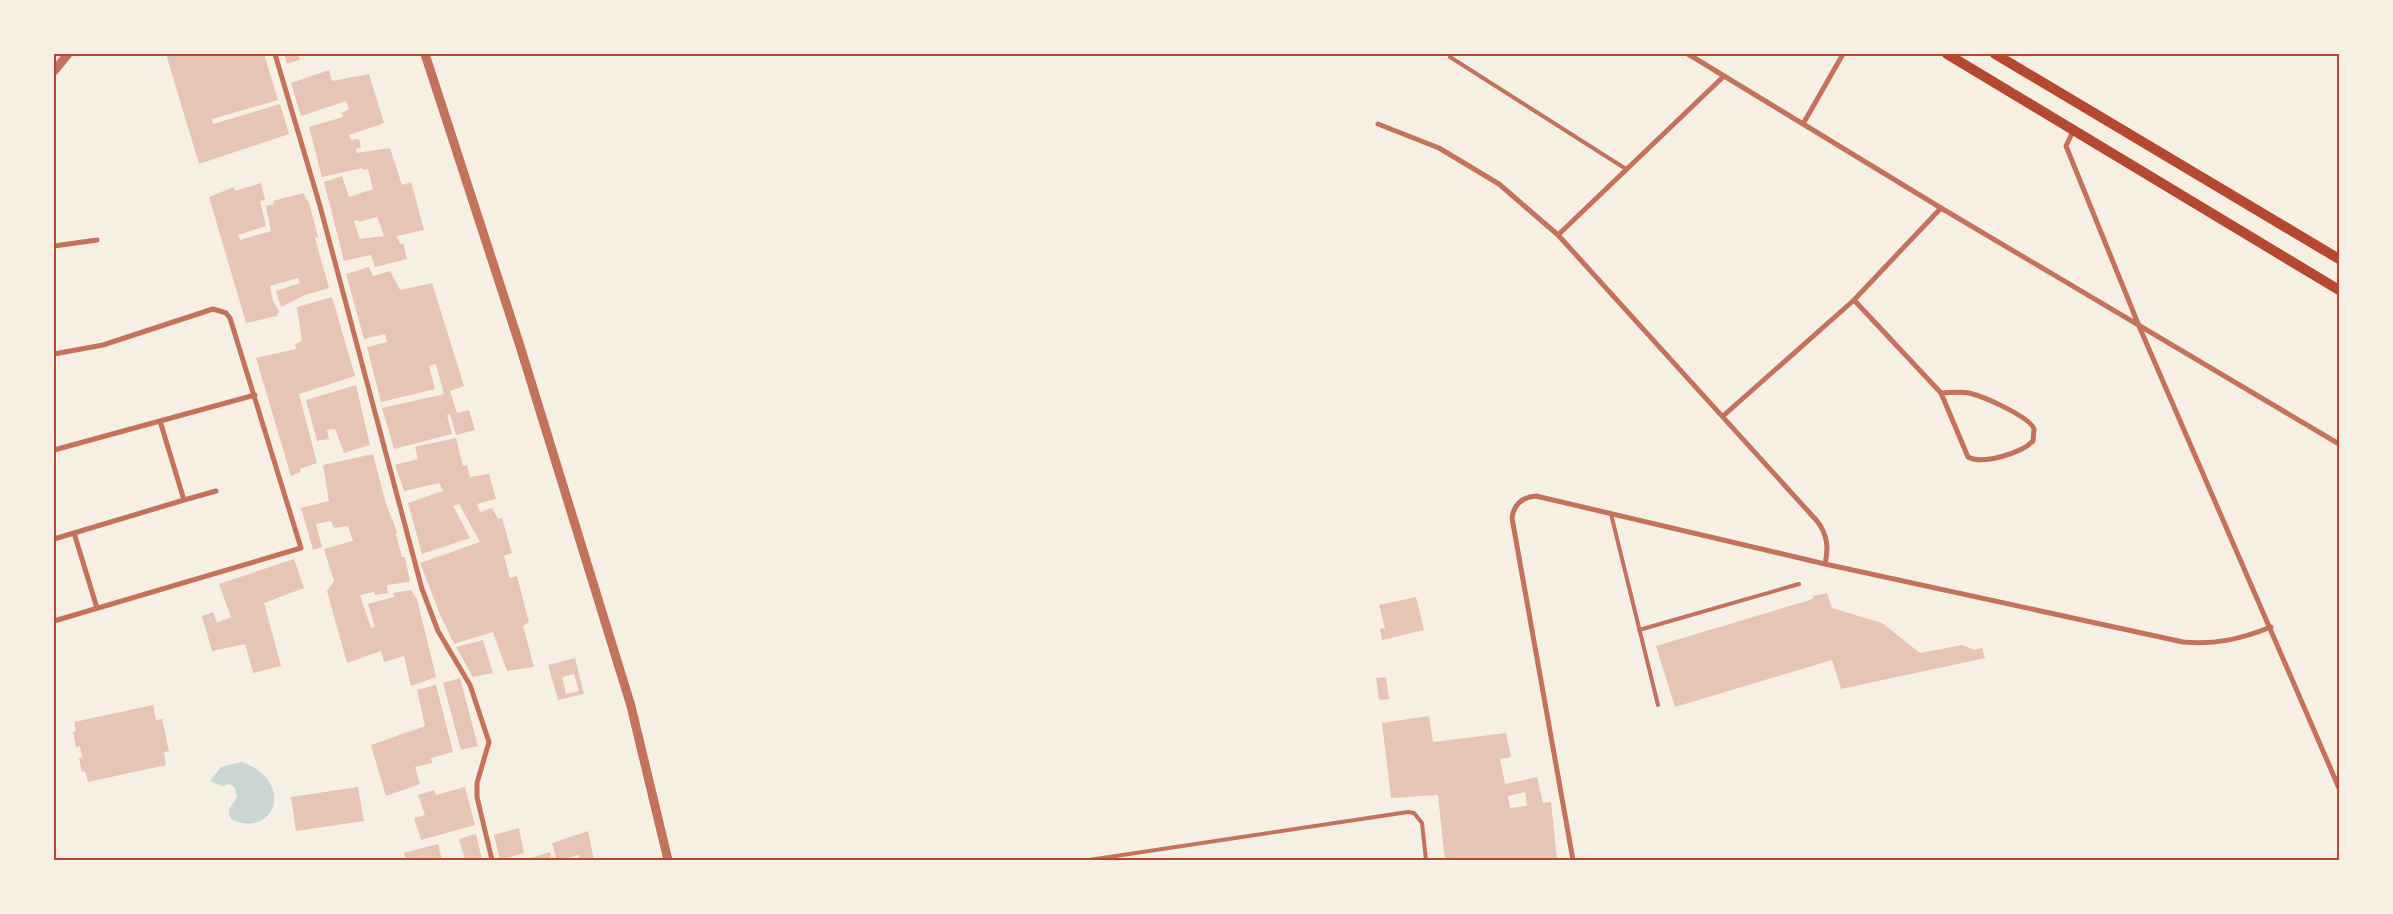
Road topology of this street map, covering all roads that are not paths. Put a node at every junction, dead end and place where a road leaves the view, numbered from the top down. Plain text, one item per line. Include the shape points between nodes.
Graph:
1 (68, 54) edge
2 (275, 54) edge
3 (424, 54) edge
4 (1688, 54) edge
5 (1842, 54) edge
6 (1947, 54) edge
7 (1995, 54) edge
8 (1450, 57) dead end
9 (54, 71) edge
10 (1724, 76) junction
11 (1378, 124) dead end
12 (1803, 124) junction
13 (2074, 129) junction
14 (1626, 169) junction
15 (1941, 208) junction
16 (1558, 235) junction
17 (97, 240) dead end
18 (54, 246) edge
19 (2339, 259) edge
20 (2339, 290) edge
21 (1854, 300) junction
22 (2139, 326) junction
23 (54, 354) edge
24 (1941, 393) junction
25 (255, 395) junction
26 (1723, 416) junction
27 (160, 421) junction
28 (2339, 444) edge
29 (54, 450) edge
30 (216, 491) dead end
31 (184, 500) junction
32 (1611, 514) junction
33 (74, 533) junction
34 (54, 539) edge
35 (1825, 564) junction
36 (1799, 584) dead end
37 (97, 608) junction
38 (54, 621) edge
39 (2271, 626) junction
40 (1639, 630) junction
41 (1658, 705) dead end
42 (2339, 788) edge
43 (492, 860) edge
44 (668, 860) edge
45 (1089, 860) edge
46 (1426, 860) edge
47 (1573, 860) edge

1 - 9 street
2 - 43 street via 320,206 422,589 438,632 470,685 489,742 477,790
3 - 44 street via 520,346 631,706
4 - 10 street
5 - 12 street
6 - 13 main road
7 - 19 main road
8 - 14 lane
10 - 12 street
10 - 14 street
11 - 16 street via 1439,148 1492,180
12 - 15 street
13 - 20 main road
13 - 22 street via 2066,146
14 - 16 street
15 - 21 street
15 - 22 street
16 - 26 street
17 - 18 street
21 - 24 street
21 - 26 street
22 - 28 street
22 - 39 street
23 - 25 street via 104,345 213,309 219,310 230,318
24 - 24 street via 1964,450 1973,460 1987,460 2023,449 2033,441 2034,430 2029,422 1983,397 1968,393
25 - 27 street
25 - 37 street via 301,548
26 - 35 street via 1822,528 1828,546
27 - 29 street
27 - 31 street
30 - 31 street
31 - 33 street
32 - 35 street
32 - 40 lane
32 - 47 street via 1536,496 1523,498 1513,512
33 - 34 street
33 - 37 street
35 - 39 street via 2183,642 2229,641
36 - 40 lane
37 - 38 street
39 - 42 street
40 - 41 lane
45 - 46 lane via 1408,812 1414,813 1422,823

